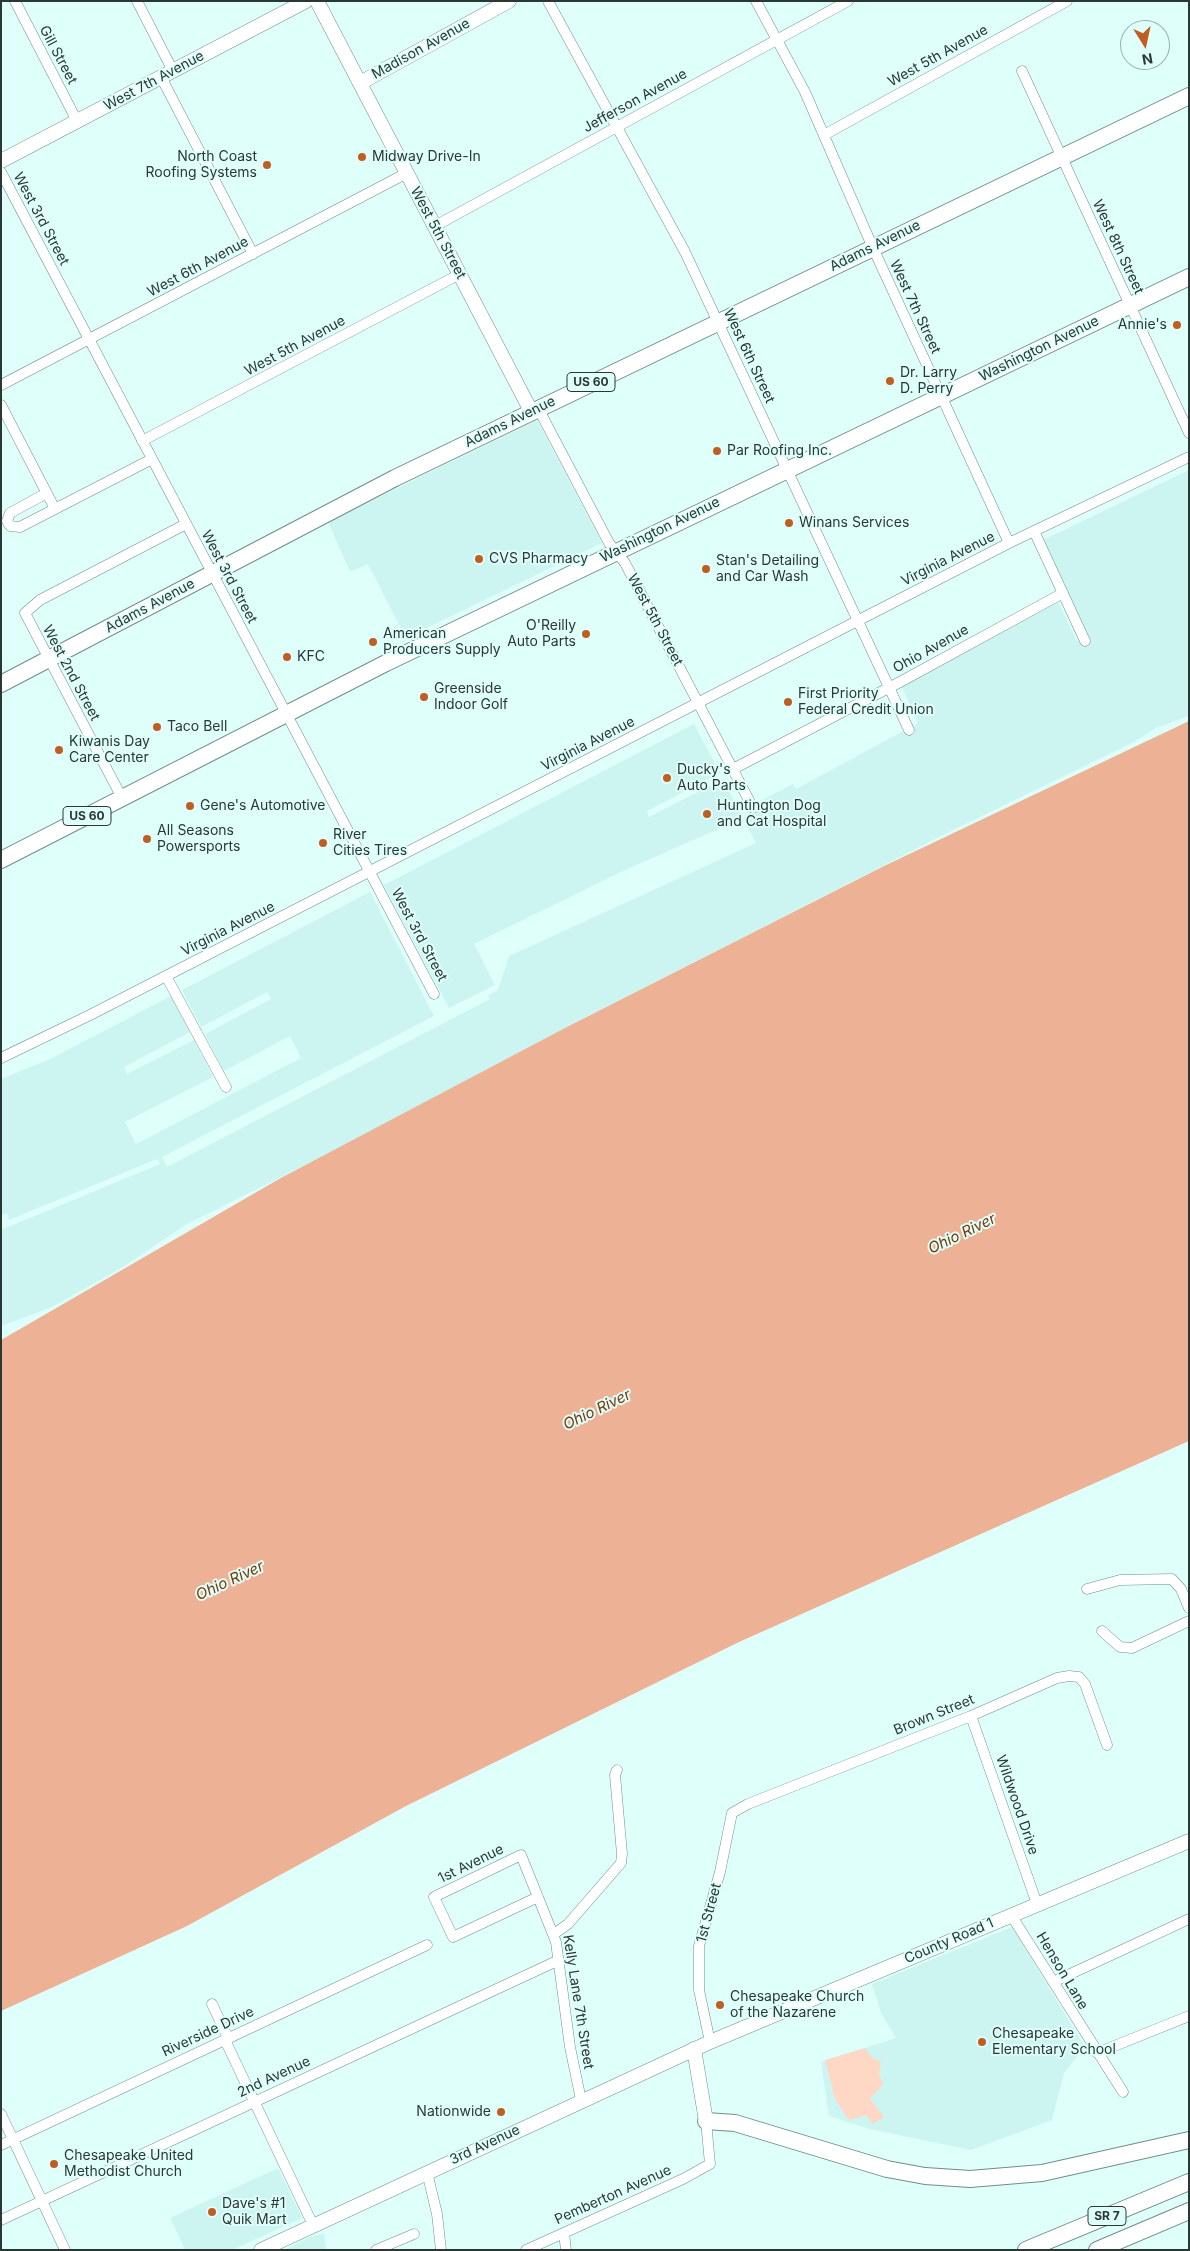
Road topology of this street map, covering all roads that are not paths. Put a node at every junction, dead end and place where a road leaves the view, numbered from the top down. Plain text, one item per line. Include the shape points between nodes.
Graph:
1 (14, 1) edge
2 (137, 1) edge
3 (306, 1) edge
4 (317, 1) edge
5 (509, 1) edge
6 (548, 1) edge
7 (756, 1) edge
8 (848, 1) edge
9 (1067, 1) edge
10 (777, 39) junction
11 (1022, 72) dead end
12 (167, 74) junction
13 (360, 83) junction
14 (1189, 96) edge
15 (77, 121) junction
16 (616, 126) junction
17 (824, 135) junction
18 (1061, 157) junction
19 (1, 161) edge
20 (1, 172) edge
21 (407, 174) junction
22 (435, 226) junction
23 (873, 248) junction
24 (253, 254) junction
25 (460, 274) junction
26 (1189, 277) edge
27 (1130, 305) junction
28 (718, 322) junction
29 (89, 340) junction
30 (1, 385) edge
31 (941, 396) junction
32 (1, 405) edge
33 (534, 410) junction
34 (1189, 433) edge
35 (142, 441) junction
36 (1189, 458) edge
37 (152, 459) junction
38 (788, 469) junction
39 (47, 493) junction
40 (55, 509) junction
41 (186, 524) junction
42 (1034, 531) junction
43 (1009, 543) junction
44 (616, 551) junction
45 (212, 573) junction
46 (1063, 593) junction
47 (858, 621) junction
48 (1085, 641) dead end
49 (48, 659) junction
50 (1, 684) edge
51 (889, 688) junction
52 (698, 703) junction
53 (286, 713) junction
54 (909, 730) dead end
55 (733, 769) junction
56 (122, 798) junction
57 (753, 808) dead end
58 (1, 860) edge
59 (370, 871) junction
60 (166, 976) junction
61 (434, 994) dead end
62 (1, 1058) edge
63 (226, 1088) dead end
64 (1087, 1589) dead end
65 (1189, 1608) edge
66 (1189, 1621) edge
67 (1102, 1631) dead end
68 (971, 1716) junction
69 (1107, 1745) dead end
70 (617, 1770) dead end
71 (732, 1813) joint
72 (1189, 1841) edge
73 (521, 1855) joint
74 (538, 1897) junction
75 (1037, 1904) junction
76 (1011, 1915) junction
77 (1189, 1919) edge
78 (554, 1934) junction
79 (427, 1946) dead end
80 (559, 1960) junction
81 (1052, 1982) junction
82 (212, 2004) dead end
83 (1189, 2016) edge
84 (227, 2039) junction
85 (710, 2042) junction
86 (694, 2049) junction
87 (1097, 2053) junction
88 (1123, 2092) dead end
89 (581, 2100) junction
90 (255, 2101) junction
91 (1, 2114) edge
92 (706, 2121) junction
93 (13, 2139) junction
94 (1189, 2140) edge
95 (1, 2145) edge
96 (427, 2172) junction
97 (1189, 2182) edge
98 (42, 2201) junction
99 (1189, 2211) edge
100 (1, 2220) edge
101 (313, 2225) junction
102 (564, 2233) junction
103 (414, 2234) dead end
104 (65, 2250) edge
105 (261, 2250) edge
106 (376, 2250) edge
107 (441, 2250) edge
108 (526, 2250) edge
109 (566, 2250) edge
110 (1026, 2250) edge
111 (1097, 2250) edge

1 - 15 street, Gill Street
2 - 12 street
3 - 12 street, West 7th Avenue
4 - 13 street, West 5th Street
5 - 13 street, Madison Avenue
6 - 16 street, West 6th Street
7 - 10 street, West 7th Street
8 - 10 street, Jefferson Avenue
9 - 17 street, West 5th Avenue
10 - 16 street, Jefferson Avenue
10 - 17 street, West 7th Street
11 - 18 street, West 8th Street
12 - 15 street, West 7th Avenue
12 - 24 street
13 - 21 street, West 5th Street
14 - 18 main road, Adams Avenue / US 60
15 - 19 street, West 7th Avenue
16 - 22 street, Jefferson Avenue
16 - 28 street, West 6th Street via 685,252
17 - 23 street, West 7th Street
18 - 23 main road, Adams Avenue / US 60
18 - 27 street, West 8th Street
20 - 29 street, West 3rd Street
21 - 22 street, West 5th Street
21 - 24 street, West 6th Avenue
22 - 25 street, West 5th Street
23 - 28 main road, Adams Avenue / US 60
23 - 31 street, West 7th Street
24 - 29 street, West 6th Avenue
25 - 33 street, West 5th Street
25 - 35 street, West 5th Avenue
26 - 27 main road, Washington Avenue / US 60
27 - 31 main road, Washington Avenue / US 60
27 - 34 street, West 8th Street
28 - 33 main road, Adams Avenue / US 60
28 - 38 street, West 6th Street
29 - 30 street, West 6th Avenue
29 - 35 street, West 3rd Street
31 - 38 main road, Washington Avenue / US 60
31 - 43 street, West 7th Street
32 - 39 street
33 - 44 street, West 5th Street
33 - 45 main road, Adams Avenue / US 60
35 - 37 street, West 3rd Street
36 - 42 street, Virginia Avenue
37 - 40 street
37 - 41 street, West 3rd Street
38 - 44 main road, Washington Avenue / US 60
38 - 47 street, West 6th Street
39 - 40 street
39 - 40 street via 10,513 8,524 18,528
41 - 45 street, West 3rd Street
41 - 49 street, West 2nd Street via 40,600 25,613
42 - 43 street, Virginia Avenue
42 - 46 street
43 - 47 street, Virginia Avenue
44 - 52 street, West 5th Street
44 - 53 main road, Washington Avenue / US 60
45 - 49 main road, Adams Avenue / US 60
45 - 53 street, West 3rd Street
46 - 48 street
46 - 51 street, Ohio Avenue
47 - 51 street, West 6th Street
47 - 52 street, Virginia Avenue
49 - 50 main road, Adams Avenue / US 60
49 - 56 street, West 2nd Street
51 - 54 street, West 6th Street
51 - 55 street, Ohio Avenue
52 - 55 street, West 5th Street
52 - 59 street, Virginia Avenue
53 - 56 main road, Washington Avenue / US 60
53 - 59 street, West 3rd Street
55 - 57 street, West 5th Street
56 - 58 main road, Washington Avenue / US 60
59 - 60 street, Virginia Avenue
59 - 61 street, West 3rd Street
60 - 62 street, Virginia Avenue
60 - 63 street
64 - 65 street via 1120,1580 1172,1579
66 - 67 street via 1132,1648 1120,1647
68 - 69 street, Brown Street via 1057,1678 1079,1677
68 - 71 street, Brown Street
68 - 75 street, Wildwood Drive
70 - 78 street via 621,1863 568,1924
71 - 85 street, 1st Street via 720,1872 699,1946 699,1990
72 - 75 street, County Road 1
73 - 74 street, Kelly Lane 7th Street
73 - 74 street, 1st Avenue via 434,1897 453,1937
74 - 78 street, Kelly Lane 7th Street
75 - 76 street, County Road 1
76 - 81 street, Henson Lane
76 - 85 street, County Road 1
77 - 81 street
78 - 80 street, Kelly Lane 7th Street
79 - 84 street, Riverside Drive
80 - 89 street, Kelly Lane 7th Street via 570,2047
80 - 90 street, 2nd Avenue
81 - 87 street, Henson Lane
82 - 84 street
83 - 87 street
84 - 90 street
84 - 93 street, Riverside Drive
85 - 86 street, 3rd Avenue
86 - 89 street, 3rd Avenue
86 - 92 street
87 - 88 street, Henson Lane
89 - 96 street, 3rd Avenue
90 - 98 street, 2nd Avenue
90 - 101 street
91 - 93 street
92 - 94 main road via 735,2123 887,2169 970,2179 1042,2173
92 - 102 street, Pemberton Avenue via 710,2164
93 - 95 street, Riverside Drive
93 - 98 street
96 - 101 street, 3rd Avenue
96 - 107 street via 438,2214
97 - 110 main road, SR 7
98 - 100 street, 2nd Avenue
98 - 104 street
99 - 111 main road, SR 7
101 - 105 street, 3rd Avenue
102 - 108 street, Pemberton Avenue
102 - 109 street
103 - 106 street

